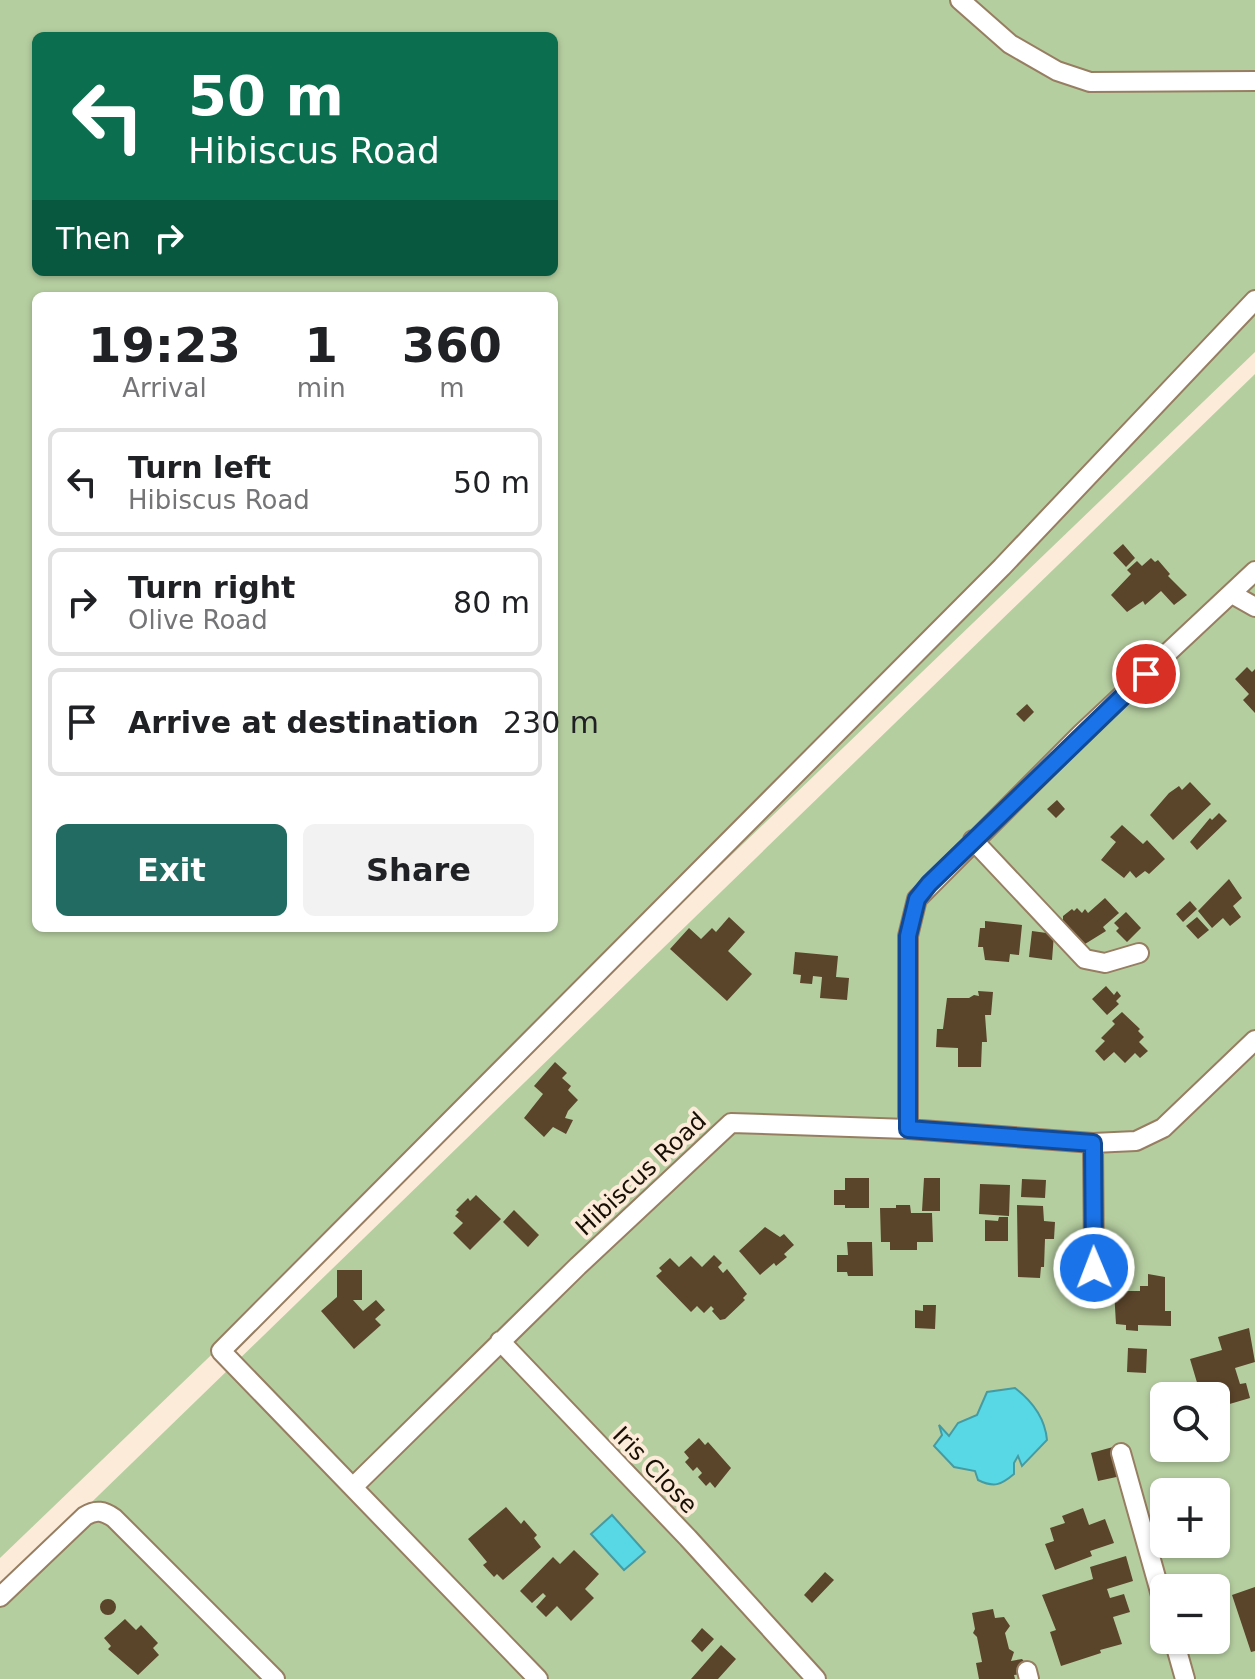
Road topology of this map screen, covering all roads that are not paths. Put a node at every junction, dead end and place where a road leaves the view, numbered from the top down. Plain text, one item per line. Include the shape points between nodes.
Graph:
1 (960, 0) edge
2 (1255, 81) edge
3 (1255, 300) edge
4 (1255, 571) edge
5 (1232, 594) junction
6 (1255, 607) edge
7 (973, 840) junction
8 (1139, 953) dead end
9 (1255, 1040) edge
10 (908, 1129) junction
11 (1093, 1143) junction
12 (1094, 1268) dead end
13 (500, 1341) junction
14 (1121, 1453) dead end
15 (354, 1486) junction
16 (1155, 1574) edge
17 (0, 1597) edge
18 (1178, 1654) edge
19 (275, 1679) edge
20 (538, 1679) edge
21 (816, 1679) edge
22 (1185, 1679) edge

1 - 2 street via 1010,44 1057,71 1090,82
3 - 15 street via 1002,567 221,1351
4 - 5 street
5 - 6 street
5 - 7 street
7 - 8 street via 1085,959 1105,963
7 - 10 street via 929,884 912,914
9 - 11 street, Hibiscus Road via 1163,1128 1136,1141
10 - 11 street, Hibiscus Road
10 - 13 street, Hibiscus Road via 731,1123
11 - 12 street
13 - 15 street, Hibiscus Road
13 - 21 street, Iris Close
14 - 16 street
15 - 20 street
17 - 19 street via 85,1516 106,1513
18 - 22 street

